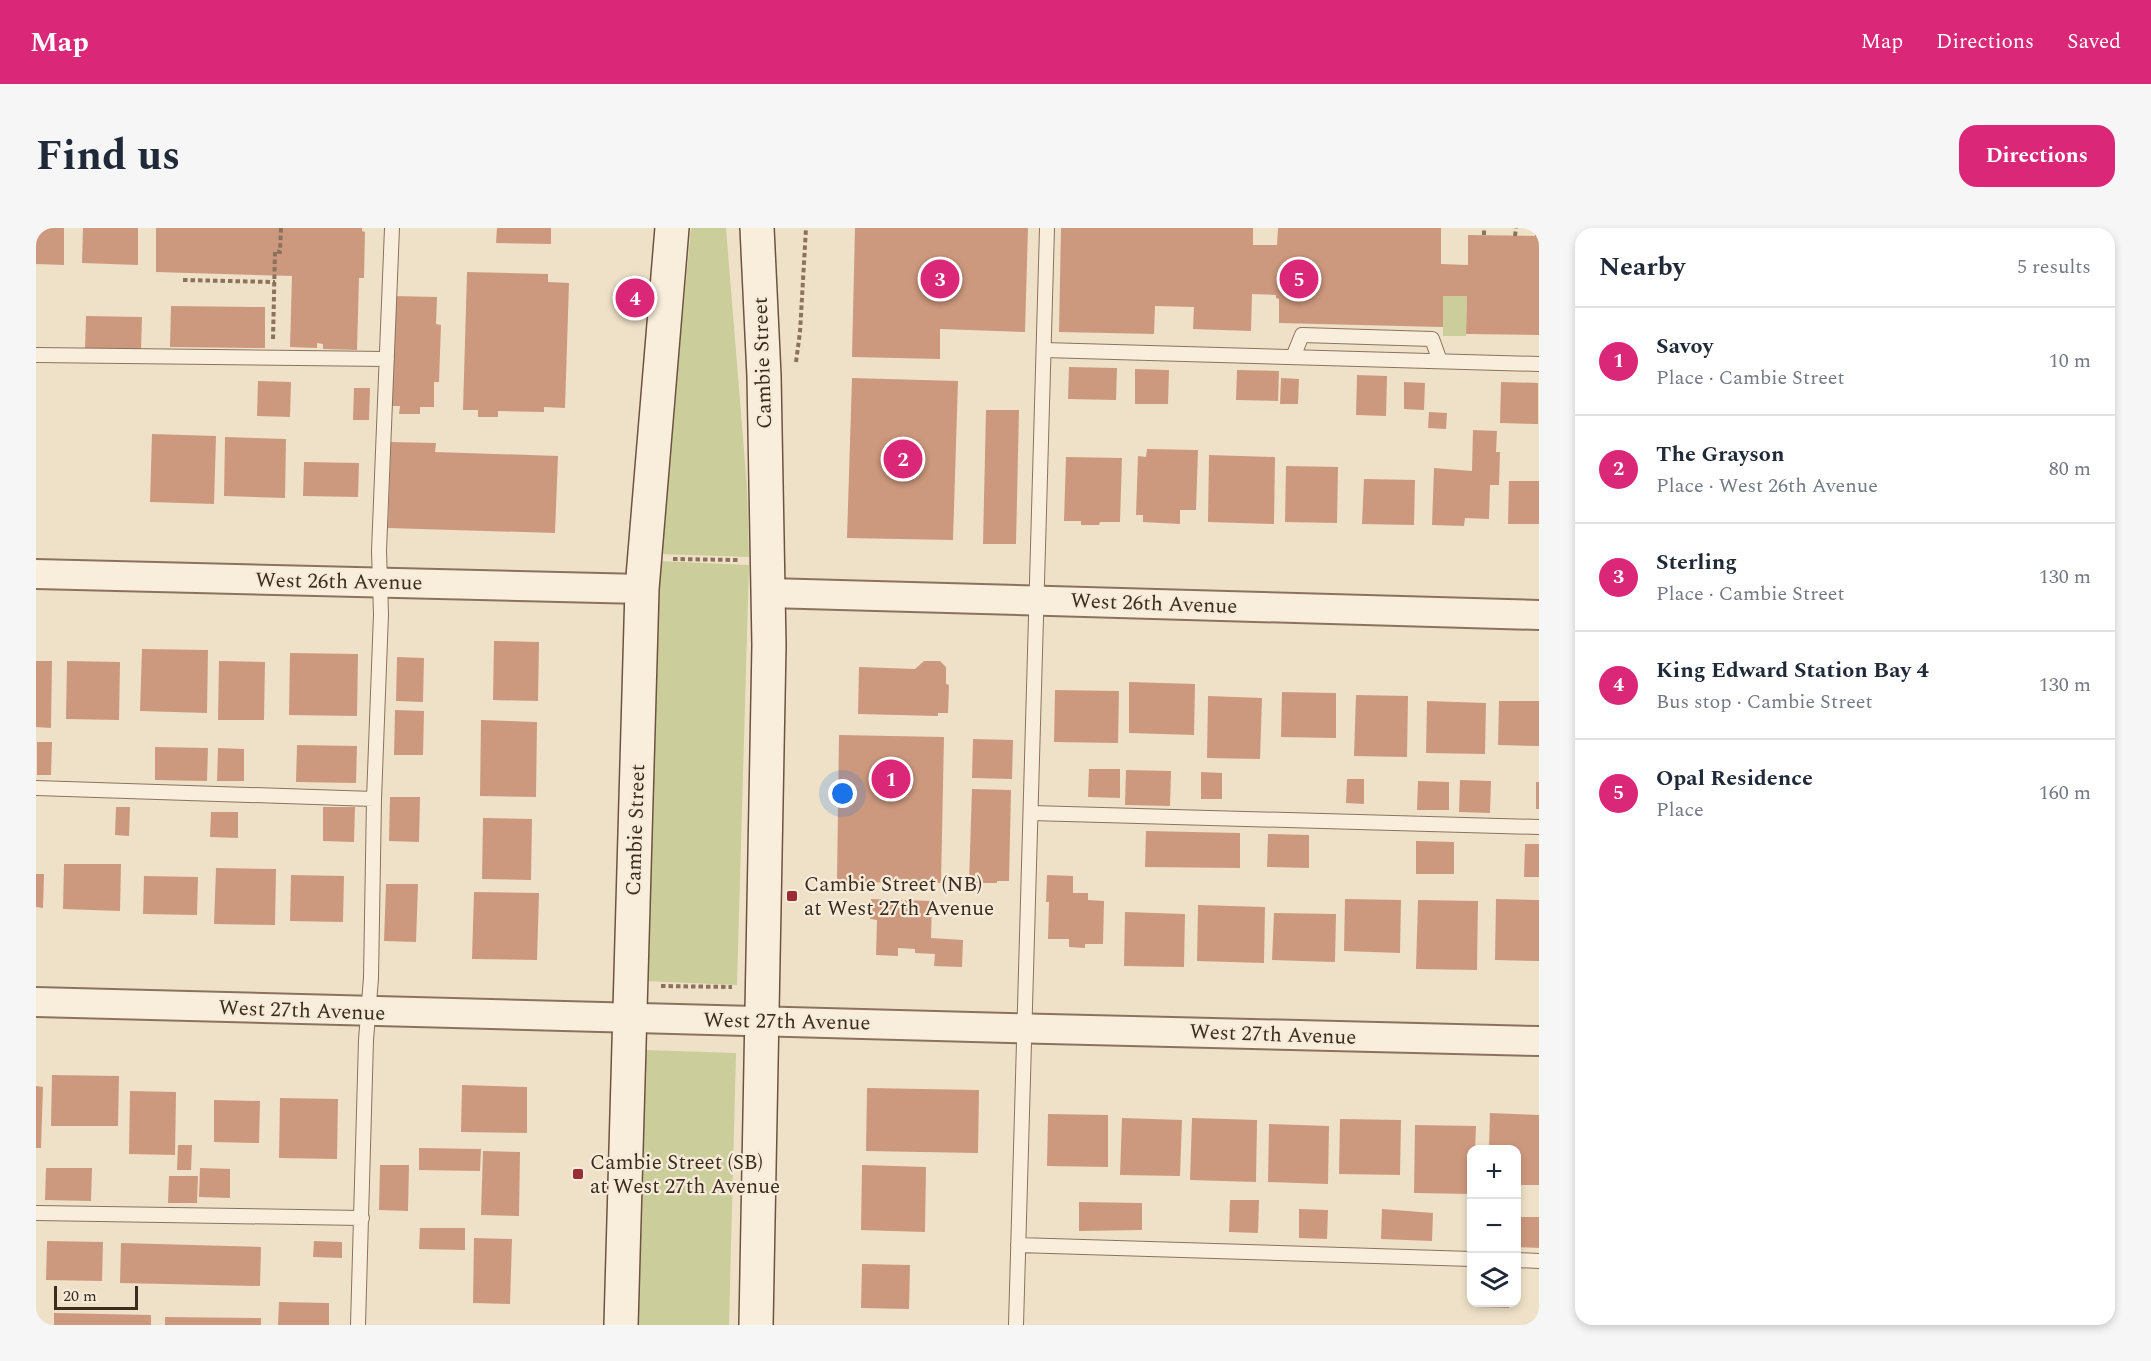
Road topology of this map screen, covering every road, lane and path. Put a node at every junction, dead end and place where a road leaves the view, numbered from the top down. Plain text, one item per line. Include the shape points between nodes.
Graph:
1 (281, 228) edge
2 (392, 228) edge
3 (672, 228) edge
4 (757, 228) edge
5 (1047, 228) edge
6 (1484, 228) edge
7 (1516, 228) edge
8 (1537, 228) edge
9 (1484, 235) dead end
10 (1515, 236) dead end
11 (1537, 236) dead end
12 (183, 280) dead end
13 (275, 282) junction
14 (1044, 350) junction
15 (36, 355) edge
16 (1293, 357) junction
17 (273, 358) junction
18 (387, 359) junction
19 (1440, 361) junction
20 (1539, 364) edge
21 (666, 559) dead end
22 (738, 560) dead end
23 (36, 574) edge
24 (379, 583) junction
25 (642, 589) junction
26 (769, 593) junction
27 (1037, 600) junction
28 (1539, 615) edge
29 (36, 788) edge
30 (374, 799) junction
31 (1031, 813) junction
32 (1539, 827) edge
33 (657, 986) dead end
34 (736, 987) dead end
35 (36, 1002) edge
36 (368, 1012) junction
37 (628, 1017) junction
38 (762, 1020) junction
39 (1025, 1027) junction
40 (1539, 1041) edge
41 (36, 1213) edge
42 (362, 1218) junction
43 (1018, 1245) junction
44 (1467, 1259) edge
45 (1521, 1260) edge
46 (1539, 1261) edge
47 (358, 1325) edge
48 (621, 1325) edge
49 (756, 1325) edge
50 (1016, 1325) edge

1 - 13 path via 280,252 275,251
2 - 18 lane
3 - 25 main road, Cambie Street
4 - 26 main road, Cambie Street
5 - 14 lane
6 - 9 path
7 - 10 path
8 - 11 path
12 - 13 path
13 - 17 path
14 - 16 lane
14 - 27 lane
15 - 17 lane
16 - 19 lane
16 - 19 lane via 1302,335 1431,339
17 - 18 lane
18 - 24 lane
19 - 20 lane
21 - 22 path
23 - 24 street, West 26th Avenue
24 - 25 street, West 26th Avenue
24 - 30 lane
25 - 37 main road, Cambie Street
26 - 27 street, West 26th Avenue
26 - 38 main road, Cambie Street
27 - 28 street, West 26th Avenue
27 - 31 lane
29 - 30 lane
30 - 36 lane
31 - 32 lane
31 - 39 lane
33 - 34 path
35 - 36 street, West 27th Avenue
36 - 37 street, West 27th Avenue
36 - 42 lane
37 - 38 street, West 27th Avenue
37 - 48 main road, Cambie Street
38 - 39 street, West 27th Avenue
38 - 49 main road, Cambie Street
39 - 40 street, West 27th Avenue
39 - 43 lane
41 - 42 lane
42 - 47 lane
43 - 44 lane
43 - 50 lane
45 - 46 lane

